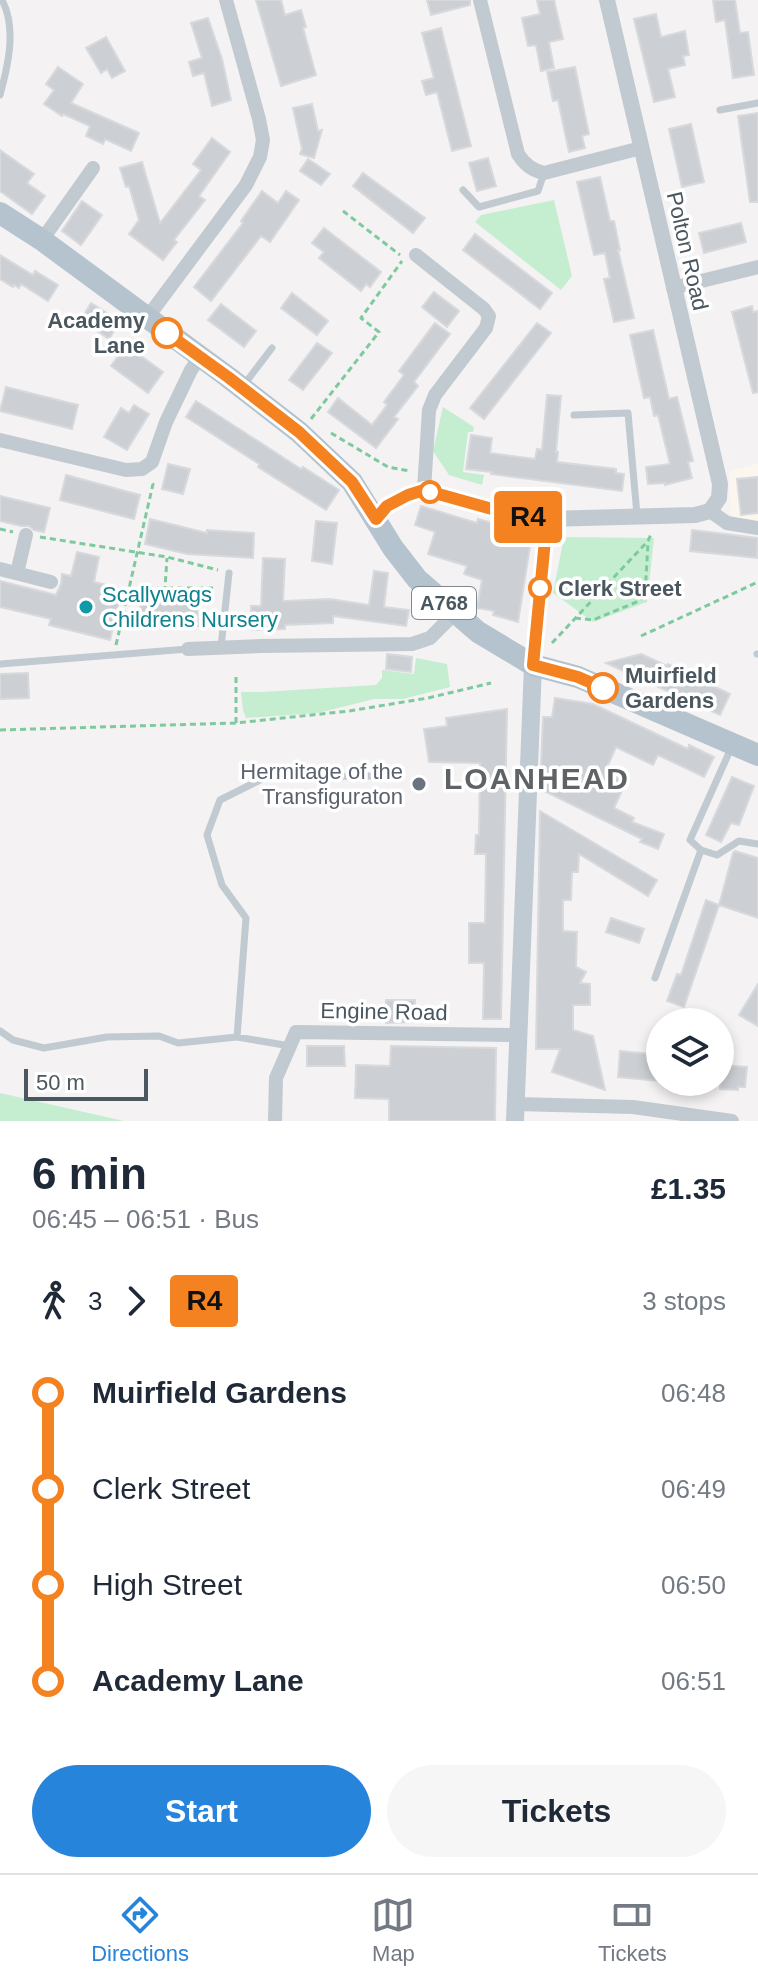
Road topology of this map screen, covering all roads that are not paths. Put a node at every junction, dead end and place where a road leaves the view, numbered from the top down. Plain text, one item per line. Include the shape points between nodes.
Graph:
1 (2, 0) edge
2 (226, 0) edge
3 (480, 0) edge
4 (607, 0) edge
5 (0, 95) edge
6 (758, 103) edge
7 (720, 110) dead end
8 (641, 148) junction
9 (93, 168) dead end
10 (544, 173) junction
11 (463, 190) dead end
12 (0, 213) edge
13 (42, 240) junction
14 (416, 255) dead end
15 (758, 267) edge
16 (673, 288) junction
17 (147, 318) junction
18 (272, 348) dead end
19 (200, 357) junction
20 (242, 387) junction
21 (574, 415) dead end
22 (0, 440) edge
23 (424, 490) junction
24 (710, 511) junction
25 (637, 515) junction
26 (376, 519) junction
27 (547, 519) junction
28 (758, 528) edge
29 (26, 535) road end
30 (0, 569) edge
31 (17, 573) junction
32 (229, 573) road end
33 (51, 582) dead end
34 (455, 613) junction
35 (221, 647) junction
36 (188, 649) joint
37 (0, 664) edge
38 (533, 665) junction
39 (733, 744) junction
40 (758, 755) edge
41 (371, 776) dead end
42 (758, 844) edge
43 (701, 850) junction
44 (655, 978) dead end
45 (0, 1031) edge
46 (517, 1035) junction
47 (237, 1037) junction
48 (290, 1046) junction
49 (515, 1112) edge
50 (604, 1114) edge
51 (275, 1121) edge
52 (732, 1121) edge

1 - 5 lane via 10,42
2 - 17 street via 259,119 260,157 246,185
3 - 10 street via 518,154 533,170
4 - 8 street, Polton Road
6 - 7 lane
8 - 10 street
8 - 16 street, Polton Road
9 - 13 street
10 - 11 lane via 538,191 479,207
12 - 13 main road, A768
13 - 17 main road, A768
14 - 23 street via 489,316 429,410
15 - 16 street
16 - 24 street, Polton Road via 720,484
17 - 19 main road, A768
18 - 20 lane
19 - 20 main road, A768
19 - 22 street via 152,462 142,469 126,470
20 - 26 main road, A768 via 304,426
21 - 25 lane via 628,413
23 - 26 street via 387,506
23 - 27 street
24 - 25 street
24 - 28 street via 727,523
25 - 27 street
26 - 34 main road, A768 via 417,579
27 - 38 street
29 - 31 street
30 - 31 street
31 - 33 street
32 - 35 lane
34 - 35 street via 430,638 412,644
34 - 38 main road, A768
35 - 36 street
36 - 37 lane
38 - 39 main road, A768 via 578,677
38 - 46 main road
39 - 40 main road, A768
39 - 43 lane via 690,840
41 - 47 lane via 266,777 220,800 207,835 222,885 246,918
42 - 43 lane via 739,841 717,855
43 - 44 lane
45 - 47 lane via 44,1048 107,1037 159,1036 178,1043
46 - 48 street, Engine Road via 296,1032
46 - 49 main road
47 - 48 lane
48 - 51 street via 276,1078
49 - 50 street
50 - 52 street via 633,1107

